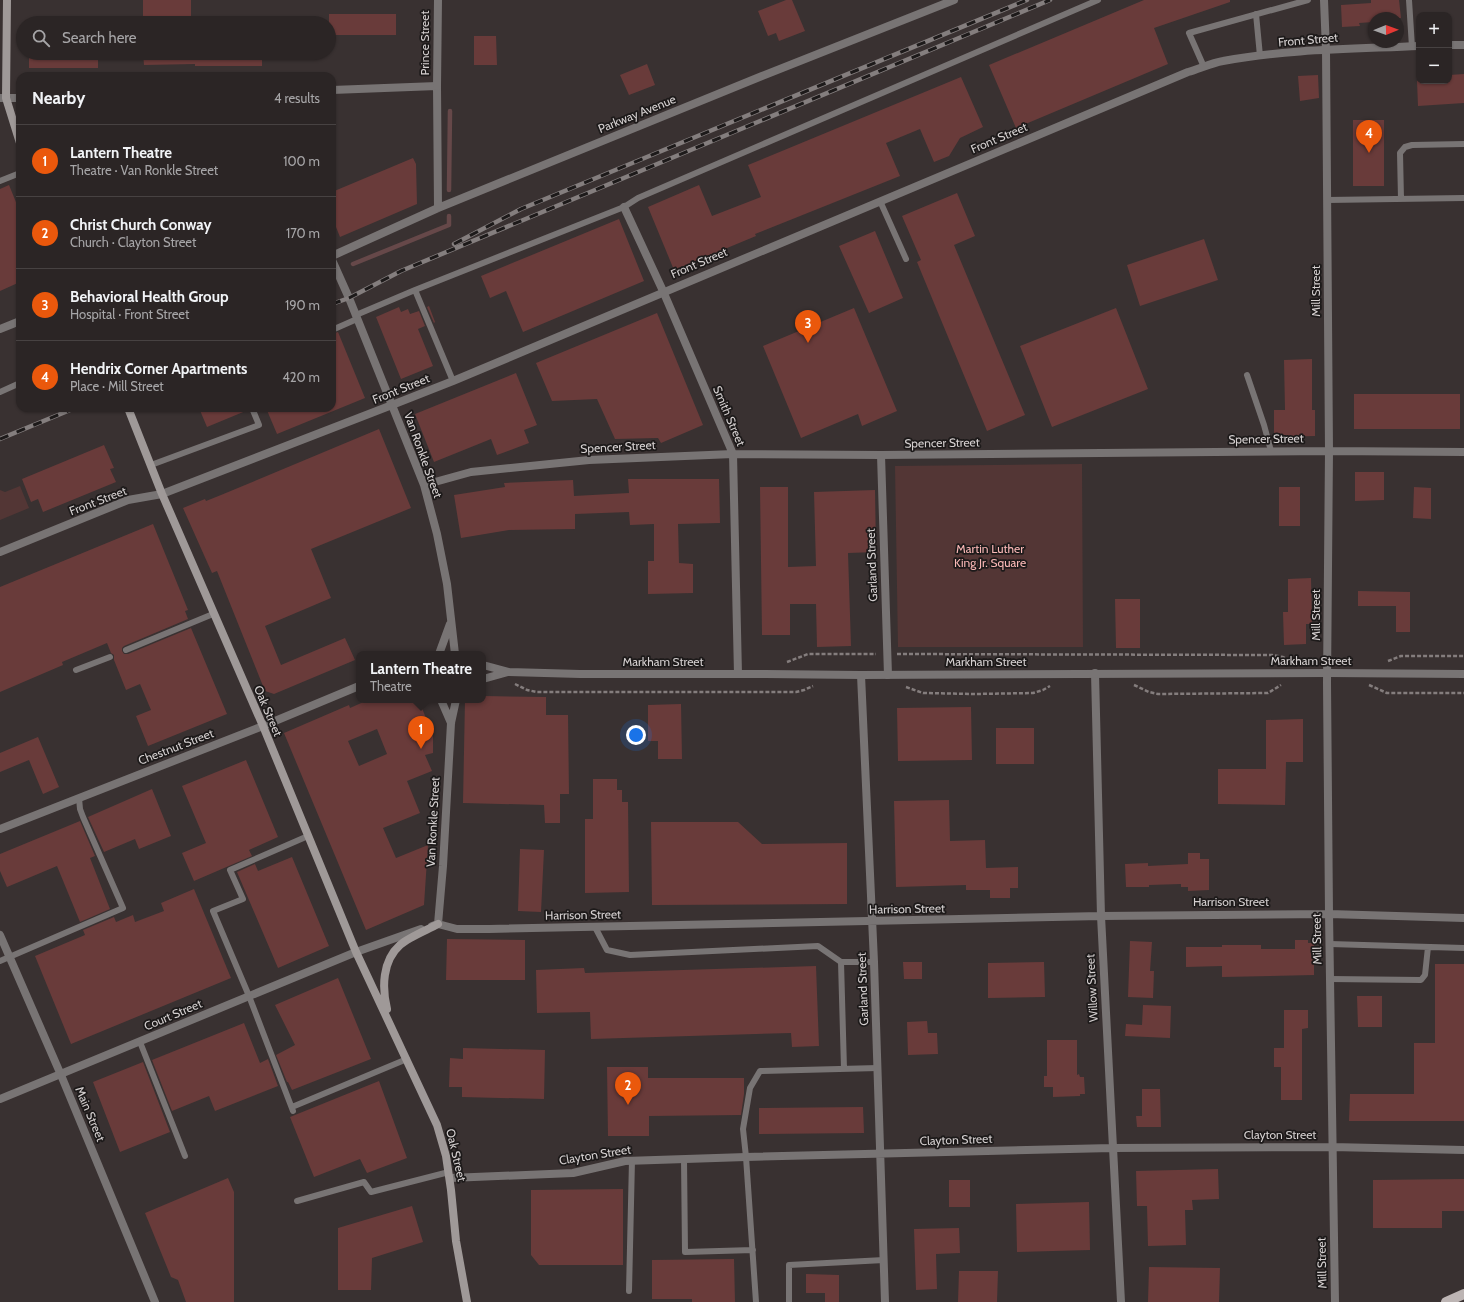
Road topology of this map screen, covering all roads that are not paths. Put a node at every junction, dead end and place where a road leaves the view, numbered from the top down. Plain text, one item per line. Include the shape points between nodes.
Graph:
1 (7, 0) edge
2 (438, 0) edge
3 (954, 0) edge
4 (1098, 0) edge
5 (1308, 0) edge
6 (1324, 0) edge
7 (1409, 0) edge
8 (1256, 14) junction
9 (1464, 44) edge
10 (1452, 45) edge
11 (1416, 46) edge
12 (1326, 50) junction
13 (1260, 56) junction
14 (1204, 67) junction
15 (437, 86) junction
16 (336, 90) edge
17 (3, 98) edge
18 (16, 98) edge
19 (16, 132) edge
20 (1464, 144) edge
21 (16, 175) edge
22 (0, 182) edge
23 (1464, 198) edge
24 (1401, 199) junction
25 (1327, 200) junction
26 (880, 201) junction
27 (624, 207) junction
28 (438, 208) junction
29 (336, 254) edge
30 (906, 259) dead end
31 (336, 270) edge
32 (415, 290) junction
33 (663, 291) junction
34 (356, 317) junction
35 (16, 323) edge
36 (336, 328) edge
37 (0, 329) edge
38 (1247, 376) dead end
39 (453, 381) junction
40 (16, 385) edge
41 (0, 392) edge
42 (392, 406) junction
43 (130, 412) edge
44 (254, 412) edge
45 (1271, 451) junction
46 (1329, 451) junction
47 (1464, 452) edge
48 (733, 454) junction
49 (881, 455) junction
50 (151, 465) junction
51 (424, 485) junction
52 (162, 494) junction
53 (0, 552) edge
54 (213, 614) junction
55 (450, 621) junction
56 (126, 650) dead end
57 (440, 651) edge
58 (455, 651) edge
59 (110, 657) dead end
60 (486, 666) edge
61 (76, 670) dead end
62 (509, 672) junction
63 (1095, 673) junction
64 (1328, 673) junction
65 (738, 674) junction
66 (1464, 674) edge
67 (861, 675) junction
68 (888, 675) junction
69 (486, 679) edge
70 (356, 687) edge
71 (442, 703) edge
72 (455, 703) edge
73 (450, 722) junction
74 (263, 726) junction
75 (78, 798) junction
76 (0, 829) edge
77 (308, 836) junction
78 (1329, 914) junction
79 (1101, 916) junction
80 (1464, 918) edge
81 (872, 922) junction
82 (438, 924) junction
83 (595, 927) junction
84 (0, 935) edge
85 (1330, 944) junction
86 (1428, 947) junction
87 (1464, 948) edge
88 (356, 952) junction
89 (9, 957) junction
90 (0, 961) edge
91 (842, 962) junction
92 (874, 962) junction
93 (1330, 979) junction
94 (249, 996) junction
95 (389, 1022) junction
96 (140, 1042) junction
97 (407, 1060) junction
98 (878, 1068) junction
99 (844, 1069) junction
100 (61, 1075) junction
101 (0, 1099) edge
102 (1332, 1147) junction
103 (1112, 1148) junction
104 (1464, 1150) edge
105 (880, 1154) junction
106 (185, 1156) dead end
107 (746, 1157) junction
108 (684, 1159) junction
109 (632, 1160) junction
110 (449, 1175) junction
111 (296, 1201) dead end
112 (752, 1250) junction
113 (884, 1260) junction
114 (629, 1291) dead end
115 (1464, 1294) edge
116 (155, 1302) edge
117 (467, 1302) edge
118 (756, 1302) edge
119 (789, 1302) edge
120 (885, 1302) edge
121 (1121, 1302) edge
122 (1335, 1302) edge
123 (1446, 1302) edge

1 - 17 main road
2 - 15 street, Prince Street
3 - 28 street, Parkway Avenue
4 - 27 lane via 638,198
5 - 8 lane
6 - 12 street, Mill Street
7 - 11 lane
8 - 13 lane
8 - 14 lane via 1189,32
9 - 10 street
11 - 12 street, Front Street
12 - 13 street, Front Street
12 - 25 street, Mill Street
13 - 14 street, Front Street via 1222,61
14 - 26 street, Front Street
15 - 16 street
15 - 28 street
17 - 18 street
17 - 19 main road
20 - 24 lane via 1405,147 1400,153
21 - 22 lane
23 - 24 lane
24 - 25 lane
25 - 46 street, Mill Street
26 - 30 lane
26 - 33 street, Front Street
27 - 32 lane
27 - 33 street, Smith Street
28 - 29 street, Parkway Avenue
31 - 34 street, Van Ronkle Street
32 - 34 lane
32 - 39 lane
33 - 39 street, Front Street
33 - 48 street, Smith Street
34 - 36 lane
34 - 42 street, Van Ronkle Street
35 - 37 street
38 - 45 lane
39 - 42 street, Front Street
40 - 41 lane
42 - 51 street, Van Ronkle Street
42 - 52 street, Front Street
43 - 50 main road, Oak Street
44 - 50 lane via 259,425
45 - 46 street, Spencer Street
45 - 49 street, Spencer Street
46 - 47 street, Spencer Street
46 - 64 street, Mill Street
48 - 49 street, Spencer Street
48 - 51 street, Spencer Street via 589,460 471,472
48 - 65 street, Smith Street
49 - 68 street, Garland Street
50 - 52 main road, Oak Street
51 - 55 street, Van Ronkle Street via 447,584
52 - 53 street, Front Street via 128,500
52 - 54 main road, Oak Street
54 - 56 lane
54 - 74 main road, Oak Street
55 - 57 street, Van Ronkle Street
55 - 58 street, Van Ronkle Street
59 - 61 lane
60 - 62 street, Markham Street
62 - 65 street, Markham Street
62 - 69 street, Markham Street
63 - 64 street, Markham Street
63 - 68 street, Markham Street
63 - 79 street, Willow Street
64 - 66 street, Markham Street
64 - 78 street, Mill Street
65 - 67 street, Markham Street
67 - 68 street, Markham Street
67 - 81 street, Garland Street
70 - 74 street, Chestnut Street
71 - 73 street, Van Ronkle Street
72 - 73 street, Van Ronkle Street
73 - 82 street, Van Ronkle Street
74 - 75 street, Chestnut Street
74 - 77 main road, Oak Street
75 - 76 street, Chestnut Street
75 - 89 lane via 83,817 123,908
77 - 88 main road, Oak Street
77 - 94 lane via 230,870 243,899 213,911
78 - 79 street, Harrison Street
78 - 80 street, Harrison Street
78 - 85 street, Mill Street
79 - 81 street, Harrison Street
79 - 103 street, Willow Street
81 - 83 street, Harrison Street
81 - 92 street, Garland Street
82 - 83 street, Harrison Street via 457,929 489,930
82 - 88 street
82 - 95 main road, Oak Street via 400,944 392,954 387,966 383,994
83 - 91 lane via 608,950 630,955 818,946
84 - 89 street, Main Street
85 - 86 lane
85 - 93 street, Mill Street
86 - 87 lane
86 - 93 lane via 1421,980
88 - 94 street, Court Street
88 - 95 main road, Oak Street
89 - 90 lane
89 - 100 street, Main Street
91 - 92 lane
91 - 99 lane
92 - 98 street, Garland Street
93 - 102 street, Mill Street
94 - 96 street, Court Street
94 - 97 lane via 292,1109
95 - 97 main road, Oak Street
96 - 100 street, Court Street
96 - 106 lane
97 - 110 main road, Oak Street via 437,1125
98 - 99 lane
98 - 105 street, Garland Street
99 - 107 lane via 760,1071 750,1088 743,1129
100 - 101 street, Court Street
100 - 116 street, Main Street
102 - 103 street, Clayton Street
102 - 104 street, Clayton Street
102 - 122 street, Mill Street
103 - 105 street, Clayton Street
103 - 121 street, Willow Street
105 - 107 street, Clayton Street
105 - 113 street, Garland Street
107 - 108 street, Clayton Street
107 - 112 lane
108 - 109 street, Clayton Street
108 - 112 lane via 685,1252
109 - 110 street, Clayton Street via 573,1173
109 - 114 lane
110 - 111 lane via 371,1192 364,1182
110 - 117 main road, Oak Street via 456,1241
112 - 118 lane
113 - 119 lane via 790,1265
113 - 120 street, Garland Street
115 - 123 main road

